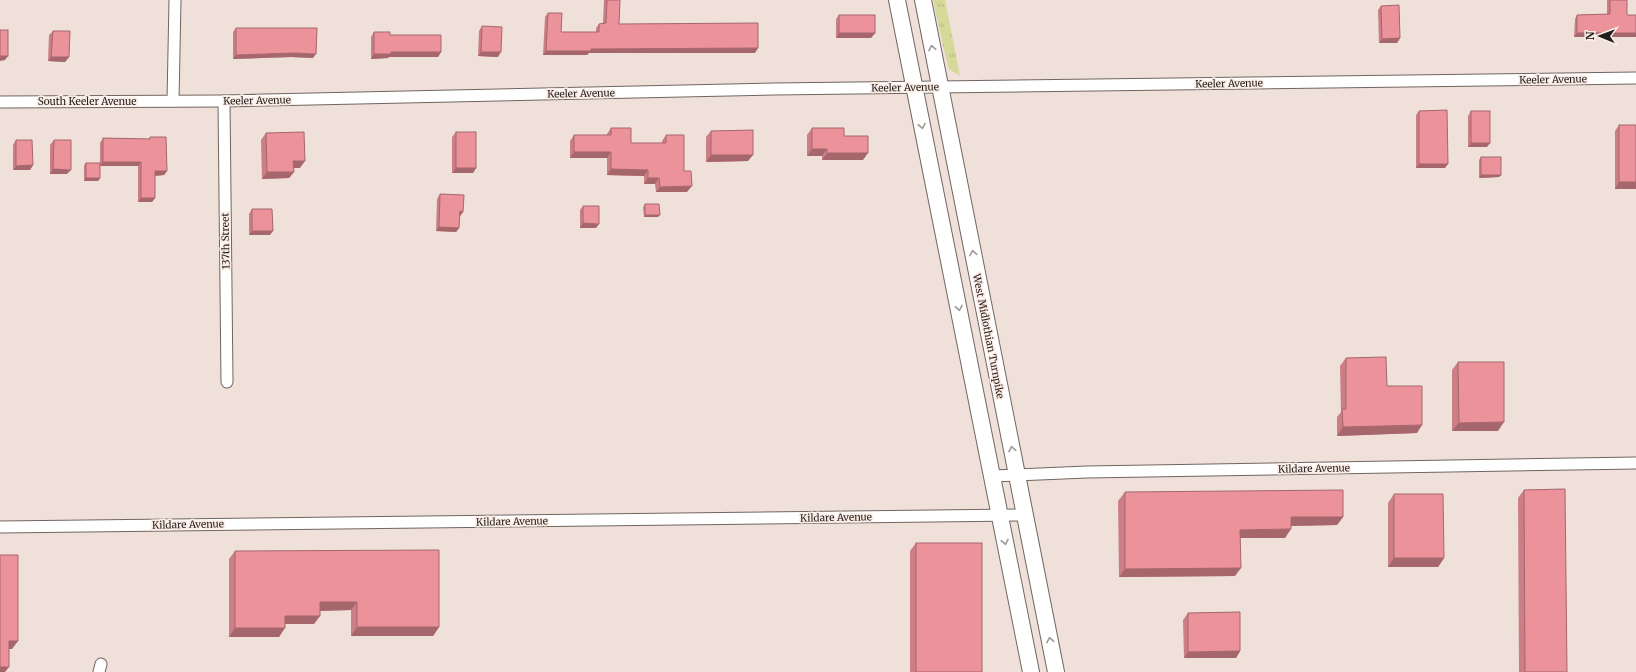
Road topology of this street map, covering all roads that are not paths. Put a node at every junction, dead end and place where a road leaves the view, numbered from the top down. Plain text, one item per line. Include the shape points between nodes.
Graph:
1 (175, 0) edge
2 (897, 0) edge
3 (923, 0) edge
4 (1636, 78) edge
5 (914, 87) junction
6 (939, 87) junction
7 (173, 101) junction
8 (224, 101) junction
9 (0, 102) edge
10 (227, 382) dead end
11 (1636, 463) edge
12 (1017, 475) junction
13 (992, 476) junction
14 (999, 515) junction
15 (1024, 515) junction
16 (0, 526) edge
17 (1031, 672) edge
18 (1056, 672) edge

1 - 7 street
2 - 5 main road
6 -> 3 main road, West Midlothian Turnpike
4 - 6 street, Keeler Avenue
5 - 6 street, Keeler Avenue
5 - 8 street, Keeler Avenue
5 -> 13 main road
12 -> 6 main road, West Midlothian Turnpike
7 - 8 street, Keeler Avenue
7 - 9 street, South Keeler Avenue
8 - 10 street, 137th Street
11 - 12 street, Kildare Avenue
12 - 13 street, Kildare Avenue
12 - 15 main road, West Midlothian Turnpike
13 - 14 main road
14 - 15 street, Kildare Avenue
14 - 16 street, Kildare Avenue
14 -> 17 main road
18 -> 15 main road, West Midlothian Turnpike

